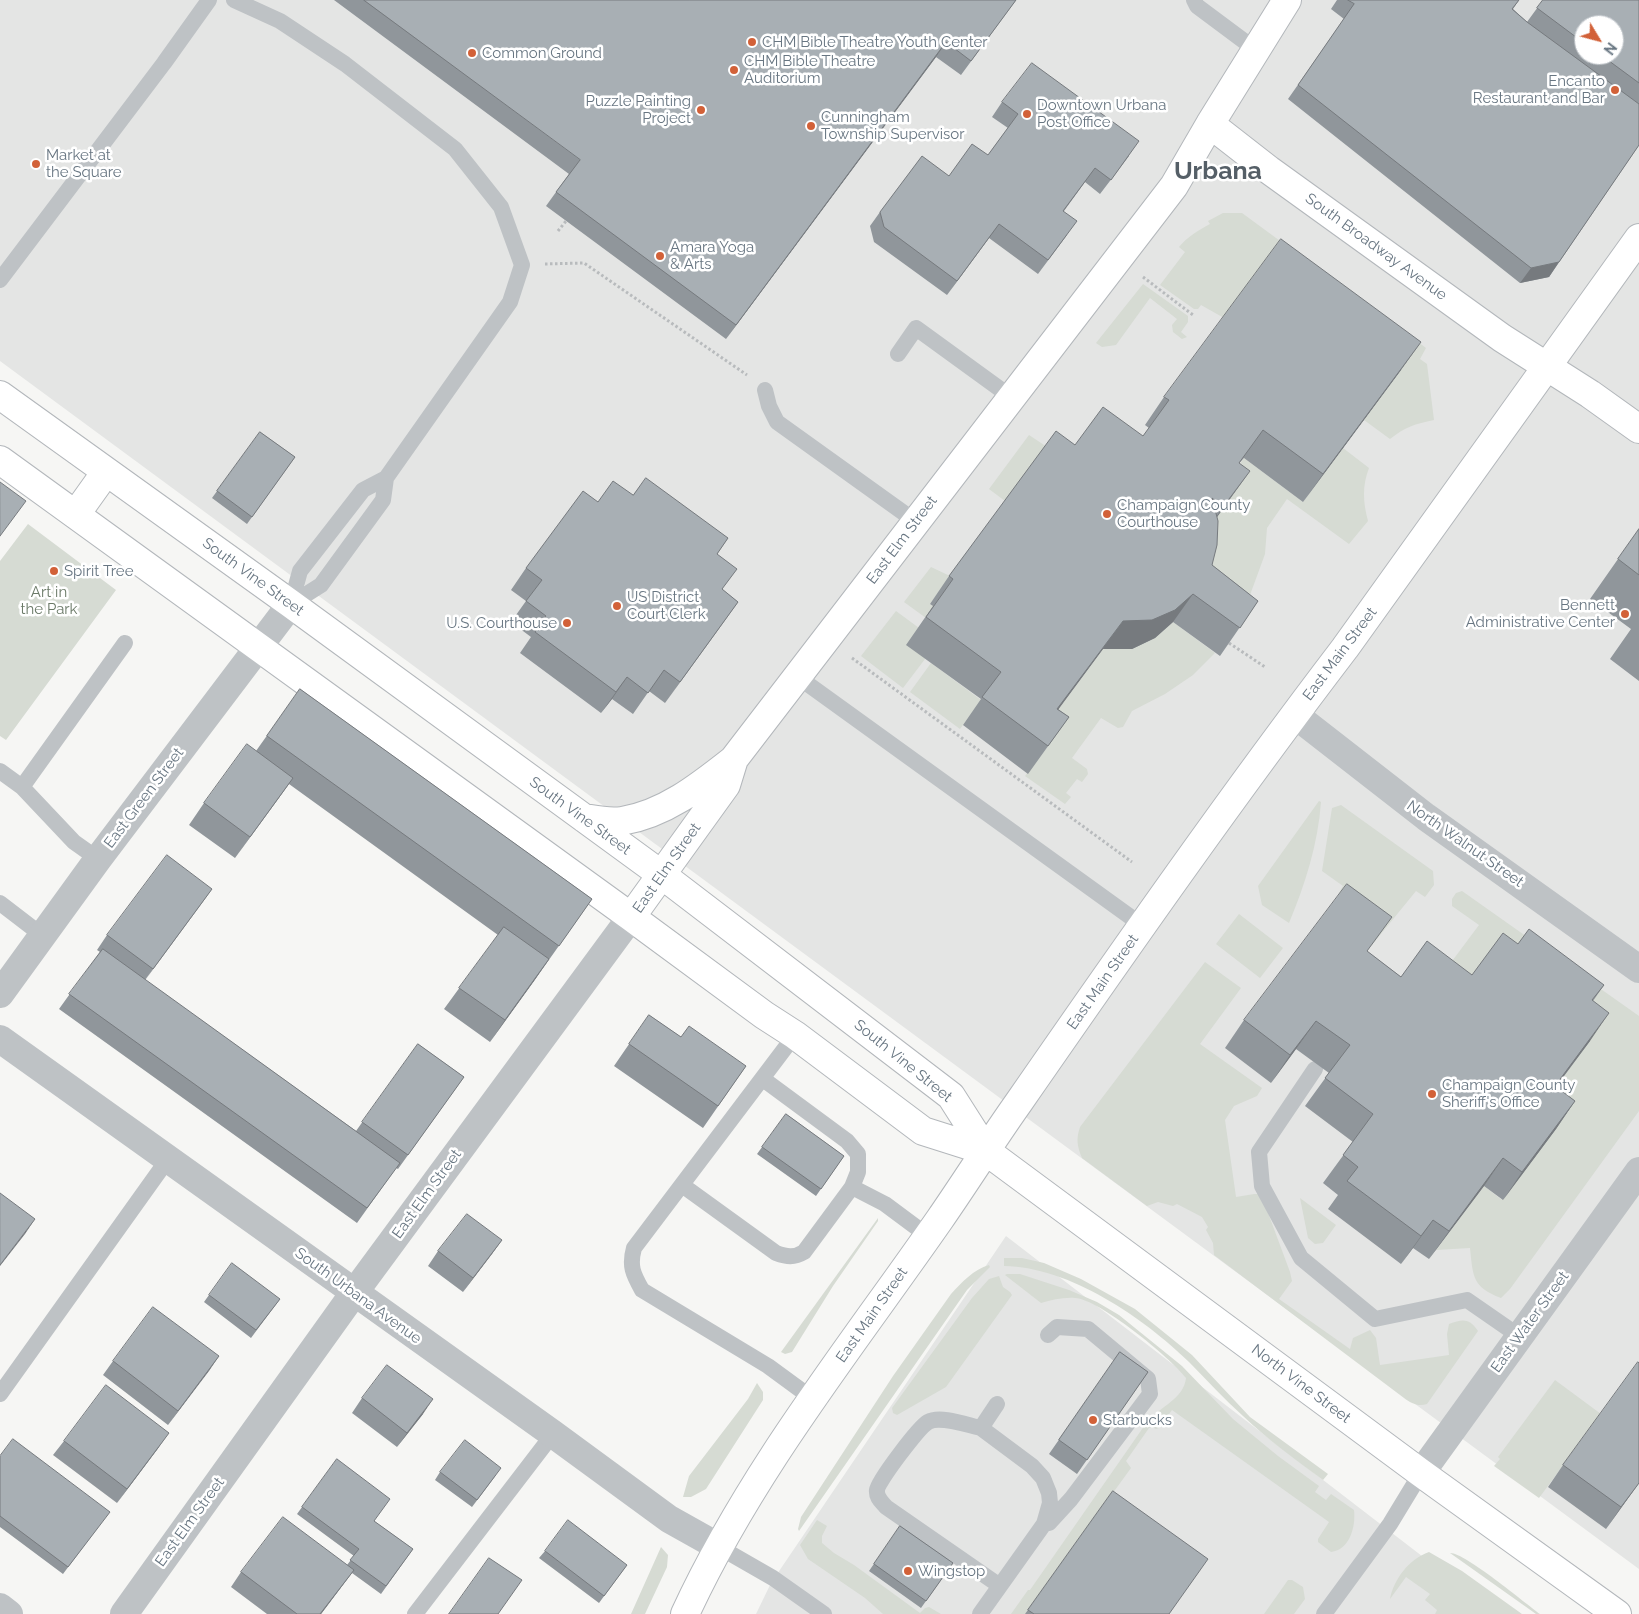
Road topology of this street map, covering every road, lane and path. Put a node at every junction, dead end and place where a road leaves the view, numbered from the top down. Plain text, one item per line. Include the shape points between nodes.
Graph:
1 (209, 0) edge
2 (234, 0) edge
3 (1194, 0) edge
4 (1286, 0) edge
5 (1256, 50) junction
6 (1210, 124) junction
7 (566, 221) dead end
8 (558, 231) dead end
9 (1639, 238) edge
10 (522, 265) junction
11 (1142, 276) dead end
12 (0, 280) edge
13 (1193, 315) dead end
14 (898, 354) dead end
15 (1546, 367) junction
16 (765, 390) joint
17 (0, 395) edge
18 (1011, 397) junction
19 (1639, 429) edge
20 (0, 460) edge
21 (106, 472) junction
22 (386, 478) junction
23 (76, 514) junction
24 (915, 521) junction
25 (291, 604) junction
26 (125, 643) dead end
27 (1229, 643) edge
28 (259, 646) junction
29 (852, 658) dead end
30 (1265, 667) dead end
31 (798, 677) junction
32 (1295, 715) junction
33 (734, 759) junction
34 (0, 771) edge
35 (22, 787) junction
36 (582, 818) junction
37 (98, 859) junction
38 (1132, 862) dead end
39 (662, 875) junction
40 (0, 903) edge
41 (632, 917) junction
42 (1143, 926) junction
43 (43, 936) junction
44 (1639, 968) edge
45 (0, 994) edge
46 (795, 1035) junction
47 (0, 1039) edge
48 (1315, 1069) dead end
49 (763, 1079) junction
50 (986, 1151) junction
51 (168, 1159) junction
52 (1639, 1171) edge
53 (682, 1185) junction
54 (852, 1187) junction
55 (928, 1236) junction
56 (354, 1293) junction
57 (1052, 1331) dead end
58 (1520, 1336) junction
59 (0, 1394) edge
60 (813, 1399) junction
61 (997, 1404) dead end
62 (981, 1428) junction
63 (553, 1434) junction
64 (1421, 1474) junction
65 (1044, 1524) junction
66 (719, 1548) junction
67 (1000, 1586) junction
68 (0, 1607) edge
69 (9, 1614) edge
70 (124, 1614) edge
71 (415, 1614) edge
72 (685, 1614) edge
73 (824, 1614) edge
74 (980, 1614) edge
75 (1324, 1614) edge
76 (1617, 1614) edge

1 - 12 lane
2 - 10 lane via 280,21 345,64 455,149 501,207
3 - 5 lane via 1197,6
4 - 5 main road, East Elm Street
5 - 6 main road, East Elm Street
6 - 15 main road, South Broadway Avenue via 1269,170
6 - 18 main road, East Elm Street via 1174,186
7 - 8 path
9 - 15 main road, East Main Street
10 - 16 path via 584,263
10 - 22 lane via 510,302
11 - 13 path
14 - 18 lane via 916,328
15 - 19 main road, South Broadway Avenue
15 - 32 main road, East Main Street
16 - 24 lane via 777,422
17 - 21 main road, South Vine Street
18 - 24 main road, East Elm Street
20 - 23 main road
21 - 23 main road
21 - 25 main road, South Vine Street
22 - 25 lane via 363,490 300,571
22 - 25 lane via 383,500 321,585
23 - 28 main road
24 - 31 main road, East Elm Street
25 - 28 street, East Green Street
25 - 36 main road, South Vine Street
26 - 35 lane
27 - 30 path
28 - 37 street, East Green Street
28 - 41 main road
29 - 38 path
31 - 33 main road, East Elm Street
31 - 42 lane
32 - 42 main road, East Main Street
32 - 44 street, North Walnut Street via 1426,817
33 - 36 main road via 663,808 621,821
33 - 39 main road, East Elm Street via 726,785
34 - 35 lane
35 - 37 lane via 74,842
36 - 39 main road, South Vine Street
37 - 43 street, East Green Street
39 - 41 main road, East Elm Street
39 - 50 main road, South Vine Street via 951,1096
40 - 43 lane
41 - 46 main road
41 - 56 street, East Elm Street
42 - 50 main road, East Main Street
43 - 45 street, East Green Street
46 - 49 lane
46 - 50 main road via 923,1131
47 - 51 street, South Urbana Avenue
48 - 58 lane via 1259,1152 1262,1186 1301,1258 1375,1319 1467,1300
49 - 53 lane
49 - 54 lane via 847,1141 858,1154 858,1172
50 - 55 main road, East Main Street
50 - 64 main road, North Vine Street
51 - 56 street, South Urbana Avenue
51 - 59 lane
52 - 58 street, East Water Street
53 - 54 lane via 776,1253 795,1257 804,1252
53 - 60 lane via 634,1248 631,1261 634,1277 642,1290 768,1366
54 - 55 lane via 885,1204
55 - 60 main road, East Main Street
56 - 63 street, South Urbana Avenue
56 - 70 street, East Elm Street
57 - 65 lane via 1088,1329 1148,1379 1150,1394 1071,1498
58 - 64 street, East Water Street
60 - 66 main road, East Main Street via 745,1502
61 - 62 lane
62 - 65 lane via 1043,1478 1050,1502
62 - 67 lane via 947,1420 928,1421 915,1433 877,1490 878,1498 886,1506
63 - 66 street, South Urbana Avenue via 669,1519
63 - 71 lane
64 - 75 lane via 1390,1524
64 - 76 main road, North Vine Street
65 - 67 lane
66 - 72 main road, East Main Street
66 - 73 lane via 773,1578
67 - 74 lane
68 - 69 street

